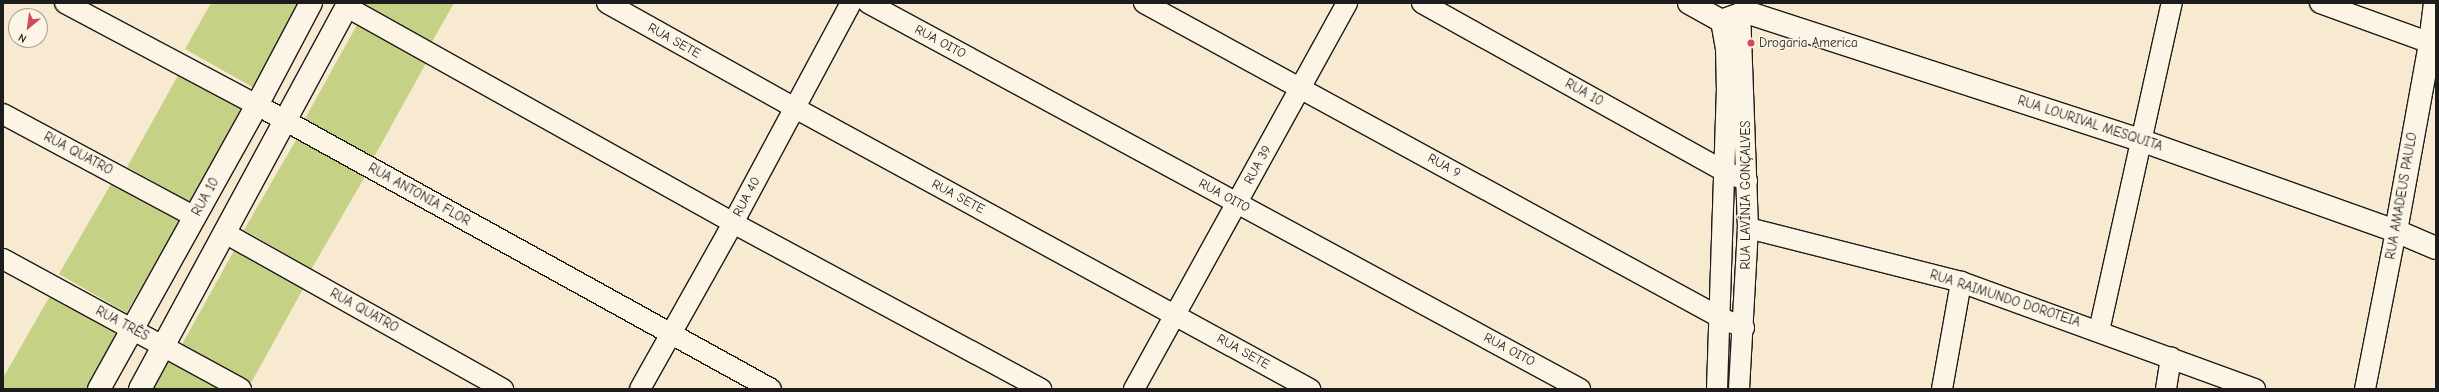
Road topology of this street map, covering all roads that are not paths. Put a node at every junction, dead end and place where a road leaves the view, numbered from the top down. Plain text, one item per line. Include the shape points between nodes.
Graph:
1 (65, 3) edge
2 (311, 3) edge
3 (607, 3) edge
4 (851, 3) edge
5 (868, 3) edge
6 (1144, 3) edge
7 (1347, 3) edge
8 (1422, 3) edge
9 (1689, 3) edge
10 (2172, 3) edge
11 (2320, 3) edge
12 (2434, 3) edge
13 (348, 5) edge
14 (1737, 10) edge
15 (2433, 44) edge
16 (1301, 88) junction
17 (257, 105) junction
18 (794, 108) junction
19 (3, 114) edge
20 (286, 122) junction
21 (2140, 140) junction
22 (1724, 172) junction
23 (1748, 181) junction
24 (1237, 203) junction
25 (195, 217) junction
26 (733, 223) junction
27 (1748, 228) junction
28 (2396, 231) junction
29 (225, 233) junction
30 (2436, 248) edge
31 (3, 259) edge
32 (1961, 282) junction
33 (1175, 314) junction
34 (1721, 318) junction
35 (1744, 328) junction
36 (131, 330) junction
37 (2099, 331) junction
38 (672, 334) junction
39 (164, 346) junction
40 (2171, 357) junction
41 (99, 389) edge
42 (140, 389) edge
43 (241, 389) edge
44 (503, 389) edge
45 (640, 389) edge
46 (771, 389) edge
47 (1041, 389) edge
48 (1134, 389) edge
49 (1310, 389) edge
50 (1580, 389) edge
51 (1717, 389) edge
52 (1739, 389) edge
53 (1942, 389) edge
54 (2166, 389) edge
55 (2255, 389) edge
56 (2365, 389) edge

1 - 17 street, RUA ANTONIA FLOR
2 - 17 street, RUA 10
3 - 18 street, RUA SETE
4 - 18 street, RUA 40
5 - 24 street, RUA OITO
6 - 16 street, RUA 9
7 - 16 street, RUA 39
8 - 22 street, RUA 10
9 - 14 street, RUA LOURIVAL MESQUITA
10 - 21 street
11 - 15 street
12 - 15 street, RUA AMADEUS PAULO
13 - 20 street
13 - 26 street
14 - 21 street, RUA LOURIVAL MESQUITA
14 - 22 street, RUA LAVÍNIA GONÇALVES via 1726,49
14 - 23 street, RUA LAVÍNIA GONÇALVES
15 - 28 street, RUA AMADEUS PAULO
16 - 24 street, RUA 39
16 - 34 street, RUA 9
17 - 20 street, RUA ANTONIA FLOR
17 - 25 street, RUA 10
18 - 26 street, RUA 40
18 - 33 street, RUA SETE
19 - 25 street, RUA QUATRO
20 - 29 street
20 - 38 street, RUA ANTONIA FLOR
21 - 28 street, RUA LOURIVAL MESQUITA
21 - 37 street
22 - 23 street, RUA 10
22 - 34 street, RUA LAVÍNIA GONÇALVES
23 - 27 street, RUA LAVÍNIA GONÇALVES
24 - 33 street, RUA 39
24 - 50 street, RUA OITO
25 - 36 street, RUA 10
26 - 38 street, RUA 40
26 - 47 street
27 - 32 street, RUA RAIMUNDO DOROTEIA
27 - 35 street, RUA LAVÍNIA GONÇALVES
28 - 30 street, RUA LOURIVAL MESQUITA
28 - 56 street, RUA AMADEUS PAULO
29 - 39 street
29 - 44 street, RUA QUATRO
31 - 36 street, RUA TRÊS
32 - 37 street, RUA RAIMUNDO DOROTEIA
32 - 53 street
33 - 48 street, RUA 39
33 - 49 street, RUA SETE
34 - 35 street, RUA 9
34 - 51 street, RUA LAVÍNIA GONÇALVES
35 - 52 street, RUA LAVÍNIA GONÇALVES
36 - 39 street, RUA TRÊS
36 - 41 street, RUA 10
37 - 40 street, RUA RAIMUNDO DOROTEIA
38 - 45 street, RUA 40
38 - 46 street, RUA ANTONIA FLOR
39 - 42 street
39 - 43 street, RUA TRÊS
40 - 54 street
40 - 55 street, RUA RAIMUNDO DOROTEIA

